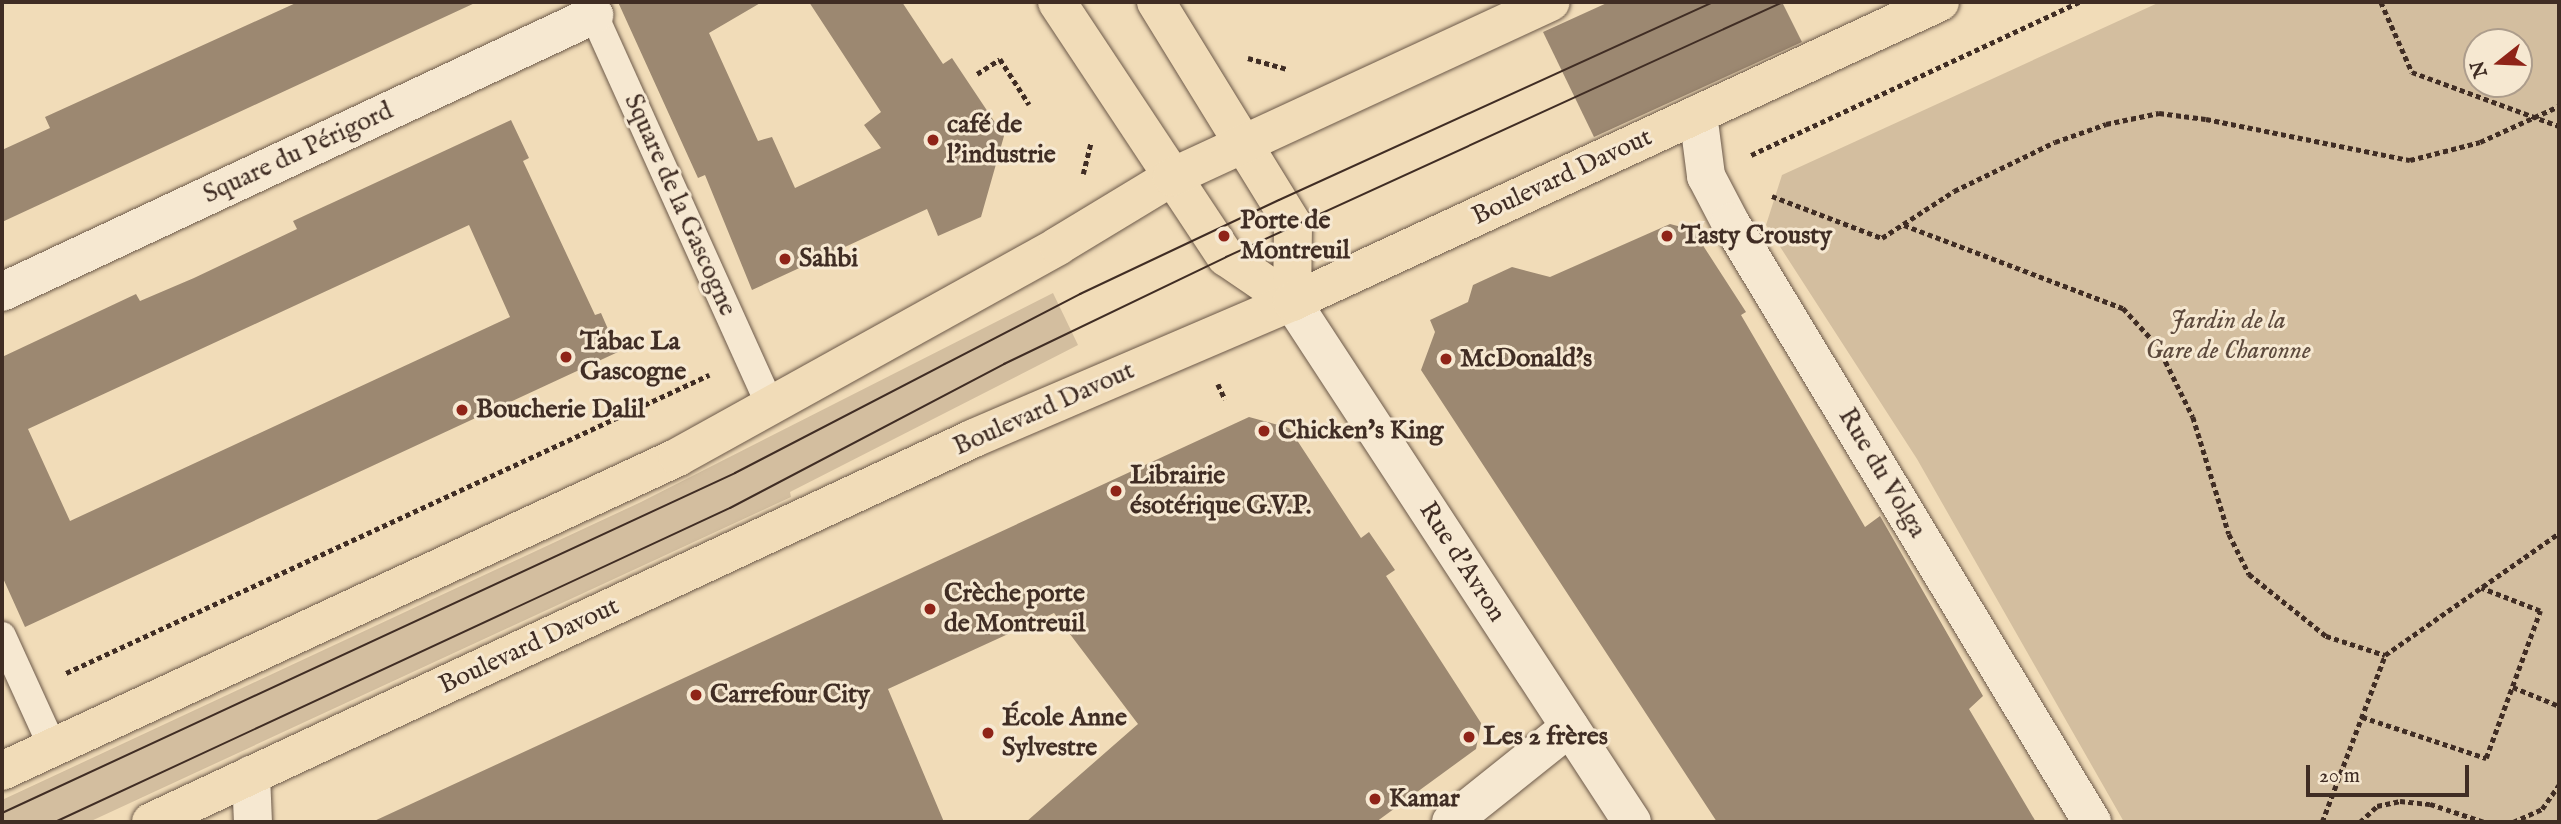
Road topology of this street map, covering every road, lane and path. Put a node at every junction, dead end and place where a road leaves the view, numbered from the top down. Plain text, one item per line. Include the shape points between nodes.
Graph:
1 (1056, 2) edge
2 (1156, 2) edge
3 (1550, 2) edge
4 (1940, 2) edge
5 (2381, 2) edge
6 (2075, 3) edge
7 (591, 8) edge
8 (976, 74) dead end
9 (1029, 104) dead end
10 (2559, 106) edge
11 (1698, 114) junction
12 (2532, 116) junction
13 (2559, 126) edge
14 (1094, 131) dead end
15 (1244, 143) junction
16 (1706, 176) junction
17 (1172, 177) junction
18 (1080, 187) dead end
19 (1775, 197) dead end
20 (1903, 225) junction
21 (2, 292) edge
22 (1292, 302) junction
23 (748, 357) junction
24 (771, 408) junction
25 (2559, 533) edge
26 (2481, 588) junction
27 (2, 636) edge
28 (2385, 655) junction
29 (2513, 687) junction
30 (27, 692) junction
31 (2559, 706) edge
32 (2362, 717) junction
33 (1570, 727) junction
34 (53, 748) junction
35 (2, 771) edge
36 (251, 775) junction
37 (2559, 785) edge
38 (151, 822) edge
39 (253, 822) edge
40 (1451, 822) edge
41 (1632, 822) edge
42 (2092, 822) edge
43 (2322, 822) edge
44 (2360, 822) edge

1 - 17 main road
2 - 15 main road
3 - 15 main road
4 - 11 main road, Boulevard Davout
5 - 12 path via 2412,72
6 - 16 path
7 - 21 street, Square du Périgord
7 - 23 lane, Square de la Gascogne
8 - 9 path via 1000,59
10 - 12 path
11 - 16 street, Rue du Volga
11 - 22 main road, Boulevard Davout
12 - 13 path
12 - 20 path via 2480,142 2410,160 2159,113 2106,124 2055,142 1954,191
14 - 18 path
15 - 17 main road
15 - 22 main road via 1293,225
16 - 42 street, Rue du Volga
17 - 22 main road via 1226,257
17 - 24 main road
19 - 20 path via 1882,238
20 - 28 path via 2123,308 2158,346 2193,418 2229,534 2249,574 2326,636
22 - 33 street, Rue d'Avron
22 - 36 main road, Boulevard Davout via 974,438
23 - 24 lane, Square de la Gascogne
23 - 30 path
24 - 34 main road via 678,457
25 - 26 path
26 - 28 path
26 - 29 path via 2540,611
27 - 30 lane
28 - 32 path
29 - 31 path
29 - 32 path via 2486,758
30 - 34 lane
32 - 43 path
33 - 40 street
33 - 41 street, Rue d'Avron
34 - 35 main road
36 - 38 main road, Boulevard Davout
36 - 39 street
37 - 44 path via 2542,809 2513,822 2484,822 2430,804 2400,801 2377,806

